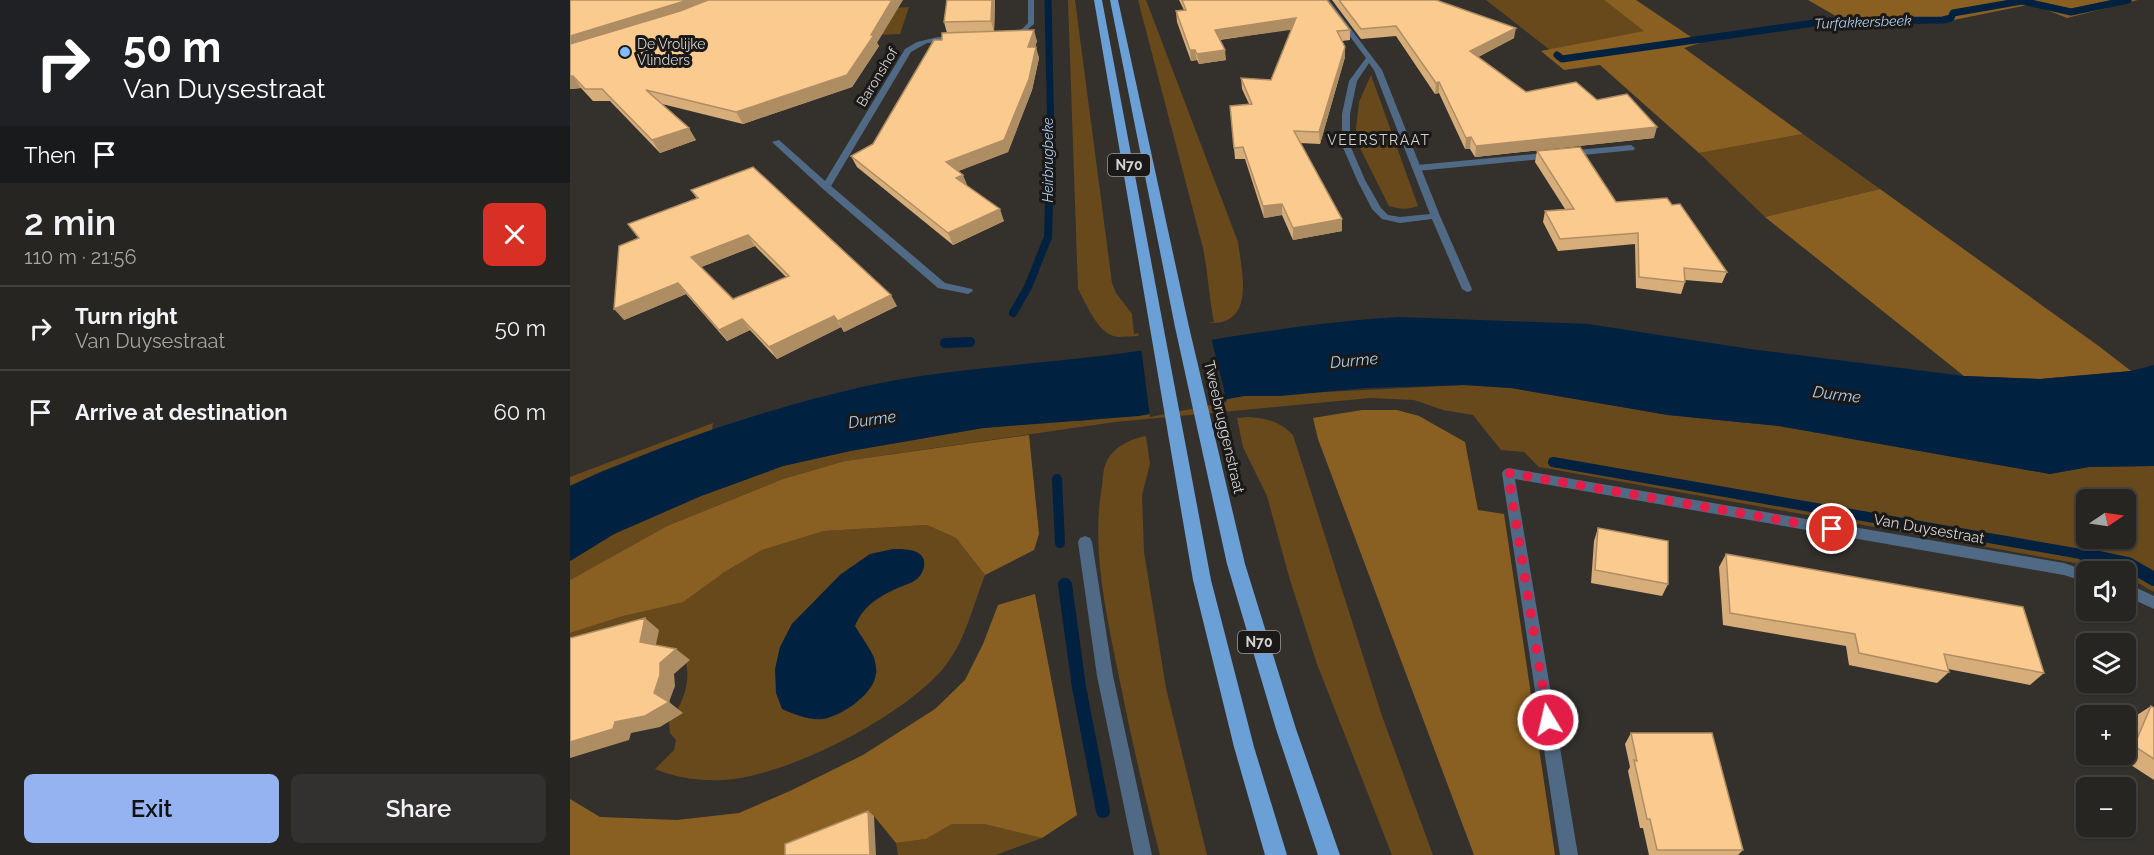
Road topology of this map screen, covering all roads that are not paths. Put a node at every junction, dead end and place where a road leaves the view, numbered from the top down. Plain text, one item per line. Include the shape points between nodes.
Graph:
1 (1031, 0) edge
2 (1098, 0) edge
3 (1114, 0) edge
4 (1326, 0) edge
5 (996, 36) edge
6 (966, 37) edge
7 (1369, 59) junction
8 (776, 142) dead end
9 (1631, 147) dead end
10 (1417, 168) junction
11 (826, 187) junction
12 (1435, 216) junction
13 (1467, 289) dead end
14 (968, 291) dead end
15 (1085, 542) dead end
16 (2076, 573) edge
17 (2136, 594) edge
18 (2154, 603) edge
19 (1143, 855) edge
20 (1276, 855) edge
21 (1329, 855) edge
22 (1569, 855) edge

1 - 5 street via 1031,24 1019,32
2 - 20 main road, N70 via 1202,580
3 - 21 main road, Tweebruggenstraat / N70 via 1236,564
4 - 7 street
6 - 11 street, Baronshof via 929,40 908,51
7 - 10 street via 1378,70
7 - 12 street via 1353,81 1346,145 1361,180 1385,217 1400,220
8 - 11 street
9 - 10 street
10 - 12 street
11 - 14 street via 942,286
12 - 13 street
15 - 19 street via 1105,676
16 - 22 street, Van Duysestraat via 1508,473
17 - 18 street

